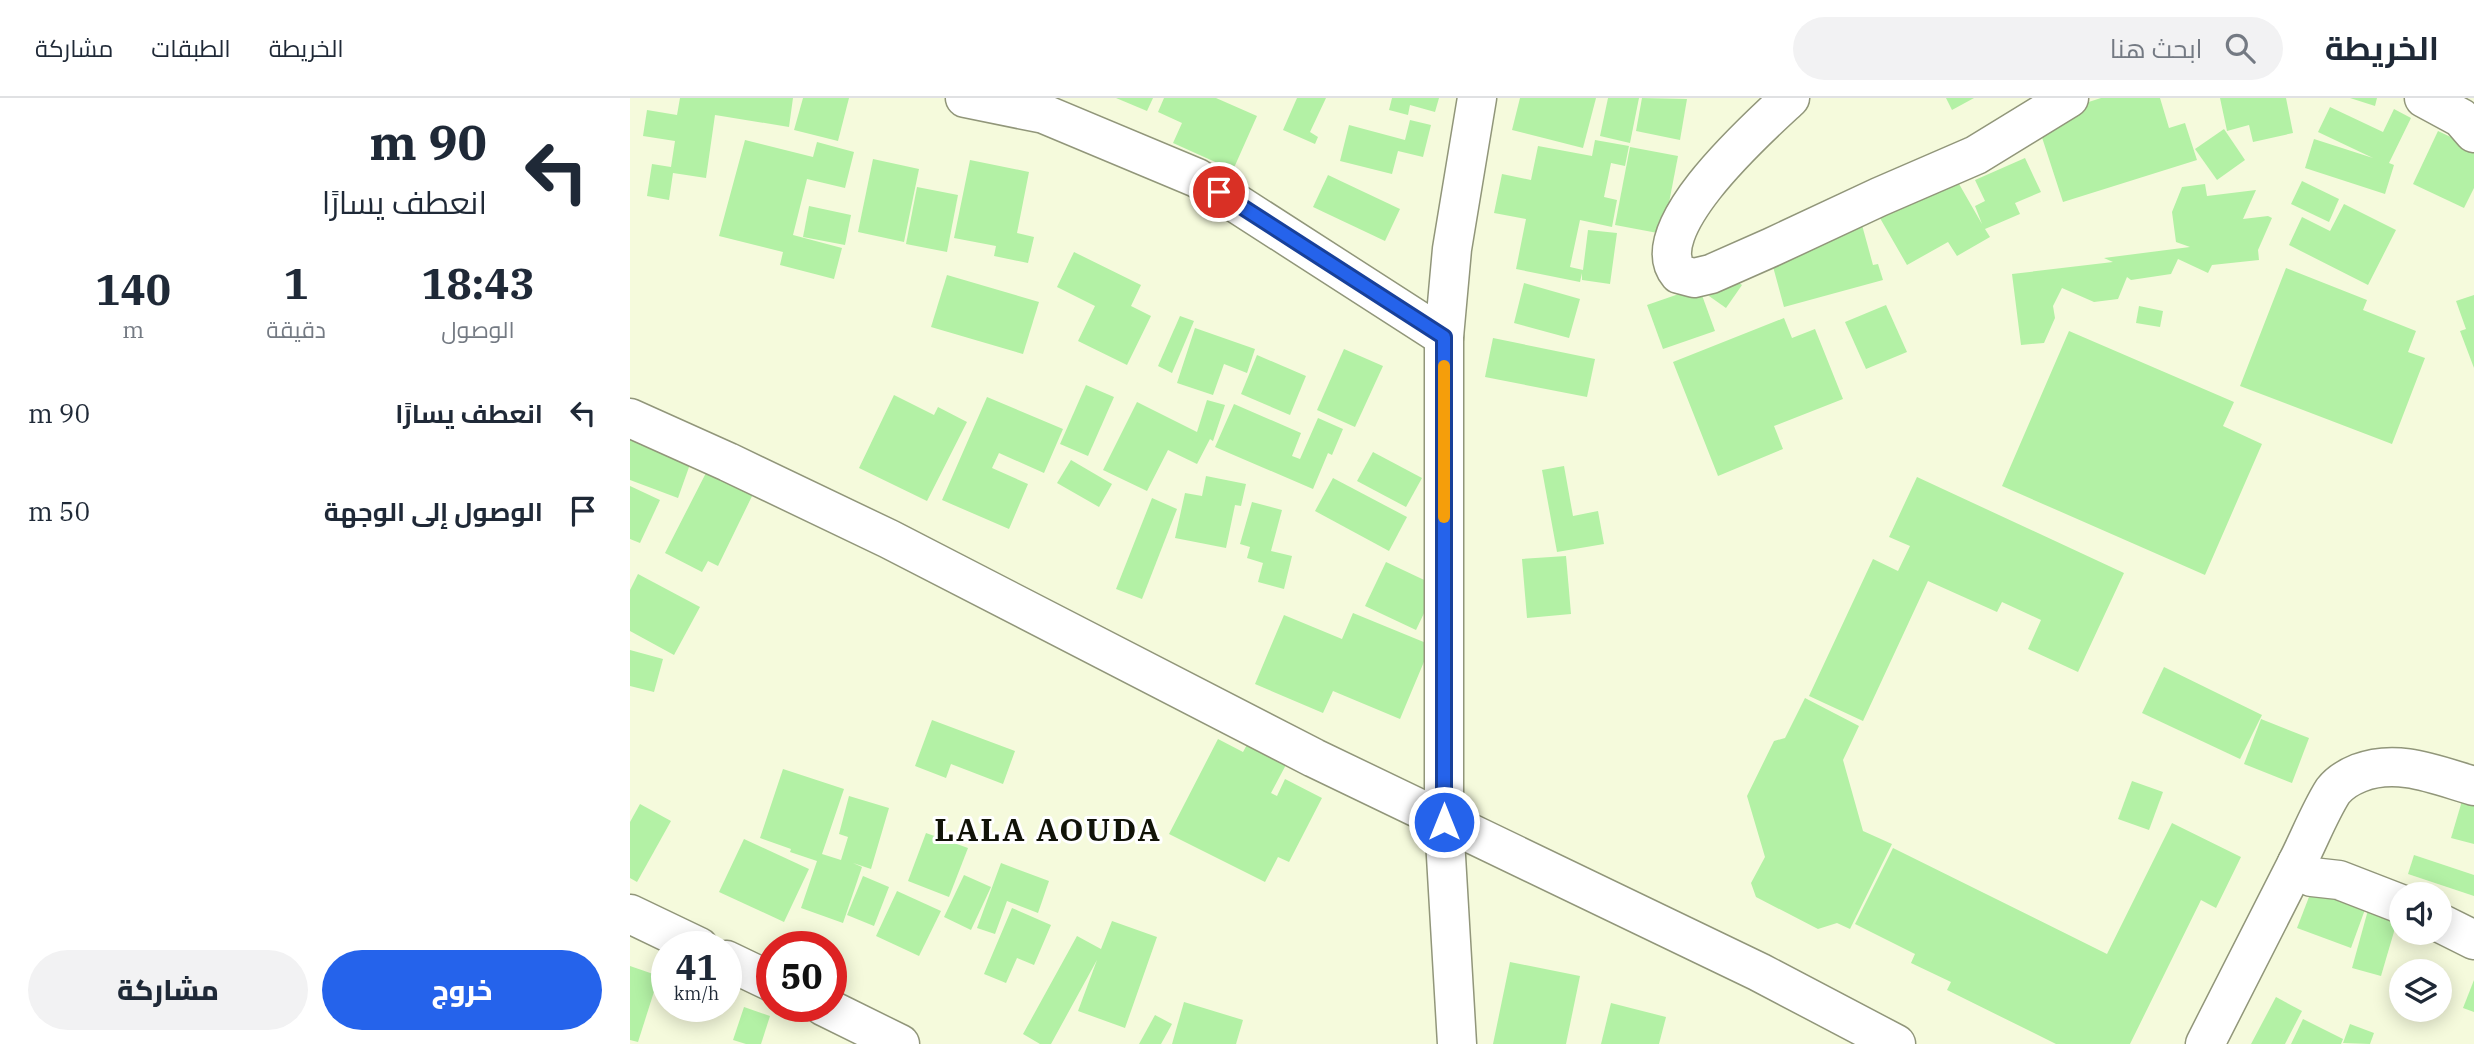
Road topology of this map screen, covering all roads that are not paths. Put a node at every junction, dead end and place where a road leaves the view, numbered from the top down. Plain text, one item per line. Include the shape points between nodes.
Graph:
1 (965, 98) edge
2 (1477, 98) edge
3 (1790, 98) edge
4 (2069, 98) edge
5 (2424, 98) edge
6 (2474, 133) edge
7 (1444, 337) junction
8 (630, 418) edge
9 (2474, 786) edge
10 (1444, 822) junction
11 (2297, 863) junction
12 (2389, 899) edge
13 (630, 914) edge
14 (2452, 929) edge
15 (666, 931) edge
16 (2474, 940) edge
17 (847, 1018) edge
18 (901, 1044) edge
19 (1457, 1044) edge
20 (1896, 1044) edge
21 (2205, 1044) edge

1 - 7 street via 1044,114 1197,178
2 - 7 street via 1452,249
3 - 4 street via 1713,176 1684,215 1671,260 1679,274 1694,278 1711,275 1976,155
5 - 6 street via 2460,118
7 - 10 street
8 - 10 street via 889,539
9 - 11 street via 2408,767 2376,767 2357,774 2334,791
10 - 19 street
10 - 20 street via 1759,972
11 - 12 street via 2312,877 2340,880
11 - 21 street
13 - 15 street
14 - 16 street
17 - 18 street

